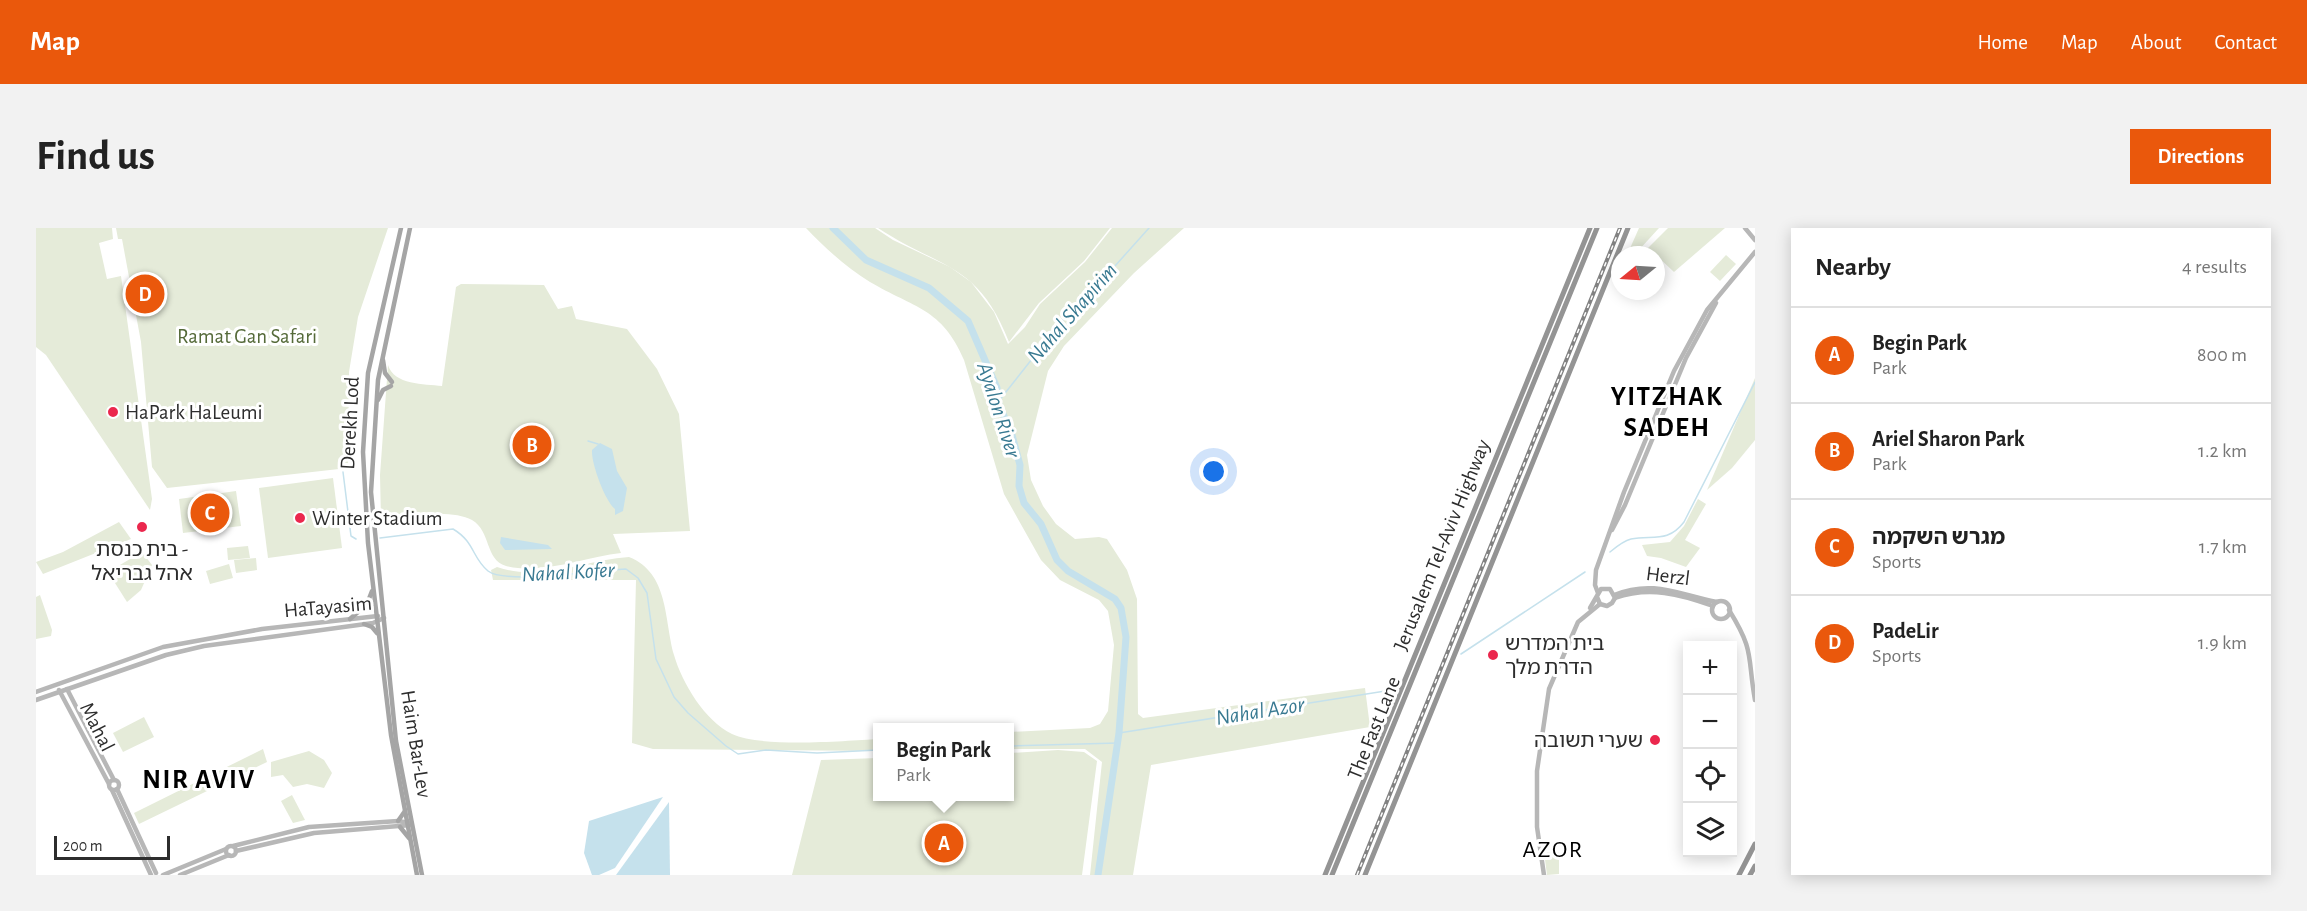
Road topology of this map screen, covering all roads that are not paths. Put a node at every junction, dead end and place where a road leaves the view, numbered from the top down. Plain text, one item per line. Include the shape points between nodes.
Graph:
1 (400, 228) edge
2 (410, 228) edge
3 (1590, 228) edge
4 (1597, 228) edge
5 (1628, 228) edge
6 (1745, 228) edge
7 (1755, 240) edge
8 (1755, 252) edge
9 (383, 352) junction
10 (375, 405) junction
11 (373, 582) junction
12 (1599, 593) junction
13 (1615, 596) junction
14 (1599, 603) junction
15 (1715, 604) junction
16 (1729, 612) junction
17 (1587, 613) junction
18 (377, 616) junction
19 (384, 618) junction
20 (350, 619) junction
21 (378, 622) junction
22 (364, 624) junction
23 (380, 639) junction
24 (64, 682) junction
25 (57, 685) junction
26 (67, 690) junction
27 (36, 692) edge
28 (60, 692) junction
29 (36, 700) edge
30 (1755, 700) edge
31 (111, 782) junction
32 (115, 790) junction
33 (405, 808) junction
34 (399, 824) junction
35 (410, 824) junction
36 (411, 841) junction
37 (1755, 844) edge
38 (226, 849) junction
39 (235, 849) junction
40 (229, 855) junction
41 (1755, 866) edge
42 (156, 875) edge
43 (180, 875) edge
44 (417, 875) edge
45 (422, 875) edge
46 (1325, 875) edge
47 (1332, 875) edge
48 (1365, 875) edge
49 (1544, 875) edge
50 (1739, 875) edge
51 (1750, 875) edge

1 - 11 main road, Derekh Lod via 368,373 364,418 364,487
2 - 9 main road, Derekh Lod
3 - 46 highway, Jerusalem Tel-Aviv Highway
4 - 47 highway, The Fast Lane
5 - 48 highway
6 - 7 street
8 - 12 street via 1707,310 1674,372 1596,570 1594,582
9 - 10 main road, Derekh Lod
9 - 10 main road via 385,372 392,384 383,390
10 - 19 main road, Derekh Lod via 370,492
11 - 18 main road, Derekh Lod
11 - 20 main road via 367,604
12 - 13 street via 1610,590
12 - 14 street
12 - 17 street
13 - 14 street, Herzl via 1610,605
13 - 15 street, Herzl via 1650,591
14 - 17 street
15 - 16 street via 1726,602
15 - 16 street via 1713,614 1717,618
16 - 30 street via 1743,627 1753,651
17 - 49 street via 1578,622 1549,689 1539,744 1536,804
18 - 19 street, HaTayasim
18 - 20 street, HaTayasim
18 - 21 main road, Derekh Lod
19 - 21 street, HaTayasim
19 - 35 main road, Haim Bar-Lev via 396,741
20 - 24 street, HaTayasim via 252,631 163,648
21 - 22 street, HaTayasim
21 - 23 main road, Haim Bar-Lev
22 - 23 main road via 374,629
22 - 26 street, HaTayasim via 204,646 166,655
23 - 33 main road, Haim Bar-Lev via 392,741
24 - 25 street, HaTayasim
24 - 26 street, Mahal
24 - 28 street
25 - 27 street, HaTayasim
25 - 28 street, Mahal
26 - 28 street, HaTayasim
26 - 31 street, Mahal
28 - 29 street, HaTayasim
28 - 31 street, Mahal
31 - 32 street
31 - 32 street via 119,784
32 - 42 street
33 - 34 main road
33 - 35 main road, Haim Bar-Lev
34 - 35 street
34 - 36 main road
34 - 39 street via 309,827
35 - 36 main road, Haim Bar-Lev
35 - 45 main road, Haim Bar-Lev
36 - 44 main road, Haim Bar-Lev
37 - 50 highway
38 - 39 street
38 - 40 street
38 - 42 street
39 - 40 street via 234,855
40 - 43 street
41 - 51 highway

